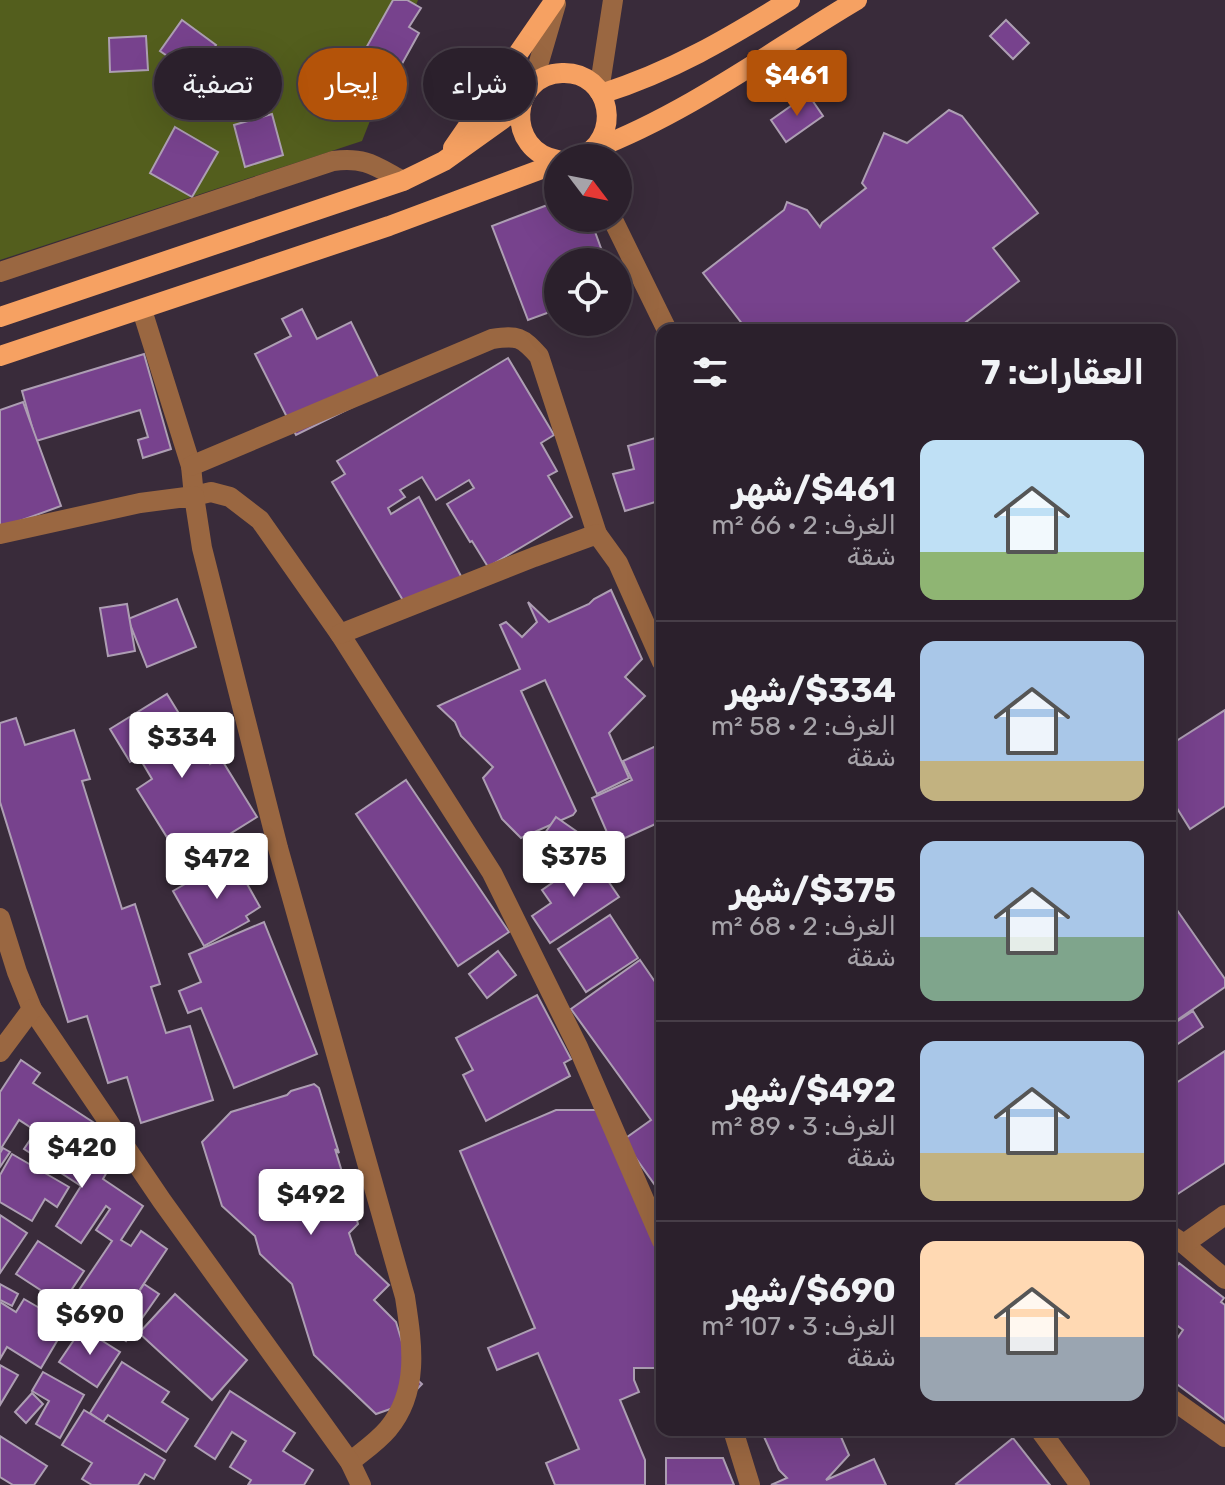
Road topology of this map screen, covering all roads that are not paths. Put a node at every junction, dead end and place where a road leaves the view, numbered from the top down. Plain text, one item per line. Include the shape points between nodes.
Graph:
1 (556, 0) edge
2 (613, 0) edge
3 (790, 0) edge
4 (857, 0) edge
5 (536, 72) edge
6 (536, 84) edge
7 (600, 92) junction
8 (501, 120) edge
9 (521, 120) edge
10 (596, 144) edge
11 (608, 144) edge
12 (544, 156) edge
13 (444, 161) junction
14 (544, 167) edge
15 (403, 181) junction
16 (619, 232) edge
17 (0, 272) edge
18 (142, 310) junction
19 (0, 317) edge
20 (664, 324) edge
21 (0, 356) edge
22 (191, 466) junction
23 (194, 496) junction
24 (0, 534) edge
25 (597, 534) junction
26 (340, 634) junction
27 (656, 648) edge
28 (0, 918) edge
29 (32, 1009) junction
30 (0, 1052) edge
31 (1225, 1215) edge
32 (656, 1227) edge
33 (1177, 1240) edge
34 (1225, 1279) edge
35 (1176, 1402) edge
36 (735, 1436) edge
37 (1044, 1436) edge
38 (1225, 1437) edge
39 (350, 1462) junction
40 (361, 1485) edge
41 (750, 1485) edge
42 (1080, 1485) edge

1 - 5 street
1 - 13 main road
2 - 7 street
3 - 7 main road via 702,53
4 - 11 main road via 673,112
6 - 7 main road via 550,75 572,74
7 - 10 main road via 607,117
8 - 13 main road
9 - 12 main road via 525,139
13 - 15 main road
14 - 18 main road
15 - 17 street via 366,161 333,161
15 - 19 main road
16 - 20 street
18 - 21 main road
18 - 22 street
22 - 23 street
22 - 25 street via 492,339 511,336 523,339 539,356
23 - 24 street
23 - 26 street via 211,492 230,497 260,520
23 - 39 street via 202,548 278,848 405,1297 411,1378 388,1429
25 - 26 street
25 - 27 street via 618,563
26 - 32 street via 492,873 578,1047
28 - 29 street
29 - 30 street
29 - 39 street
31 - 33 street
33 - 34 street
35 - 38 street
36 - 41 street
37 - 42 street
39 - 40 street

